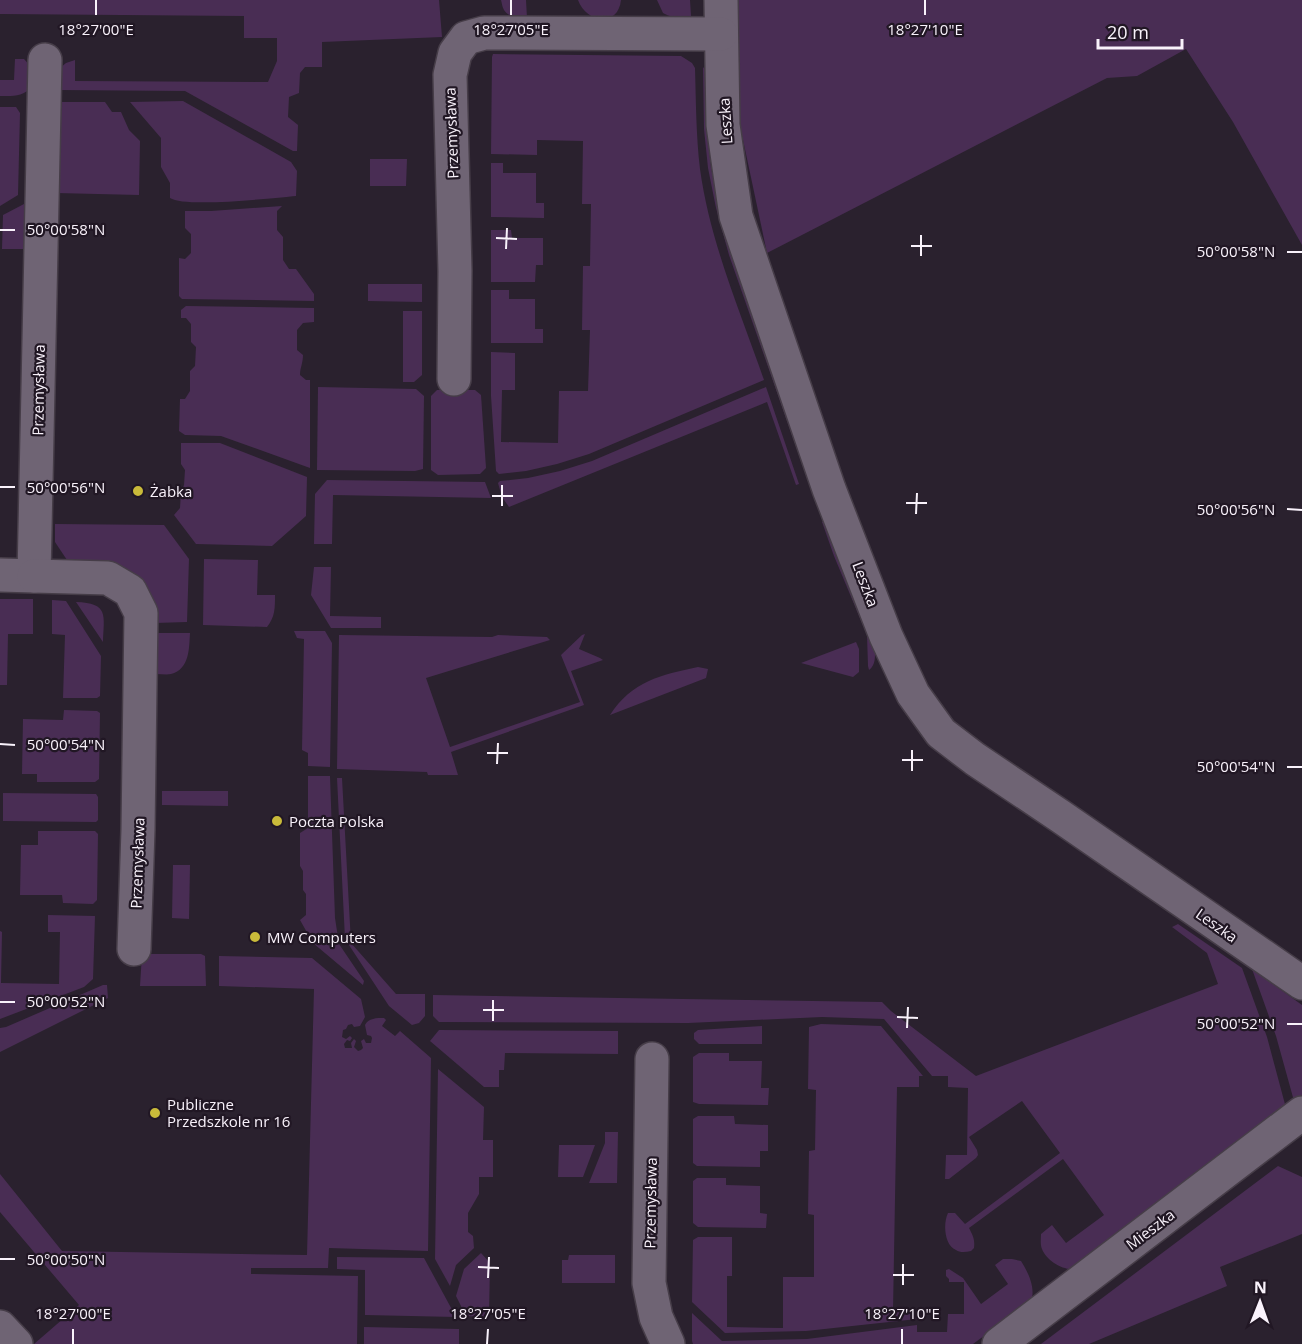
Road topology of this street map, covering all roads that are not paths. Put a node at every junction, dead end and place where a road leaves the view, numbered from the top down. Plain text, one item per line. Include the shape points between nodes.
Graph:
1 (721, 0) edge
2 (721, 34) junction
3 (45, 60) dead end
4 (454, 379) dead end
5 (0, 575) edge
6 (34, 576) junction
7 (134, 949) dead end
8 (1302, 983) edge
9 (652, 1059) dead end
10 (1302, 1113) edge
11 (0, 1327) edge
12 (15, 1344) edge
13 (668, 1344) edge
14 (999, 1344) edge

1 - 2 street, Leszka
2 - 4 street, Przemysława via 484,33 466,38 455,53 450,75
2 - 8 street, Leszka via 723,125 736,216 828,489 913,694 941,733 975,759
3 - 6 street, Przemysława
5 - 6 street, Przemysława
6 - 7 street, Przemysława via 108,578 130,591 141,613
9 - 13 street, Przemysława via 649,1283 656,1317
10 - 14 street, Mieszka
11 - 12 street

